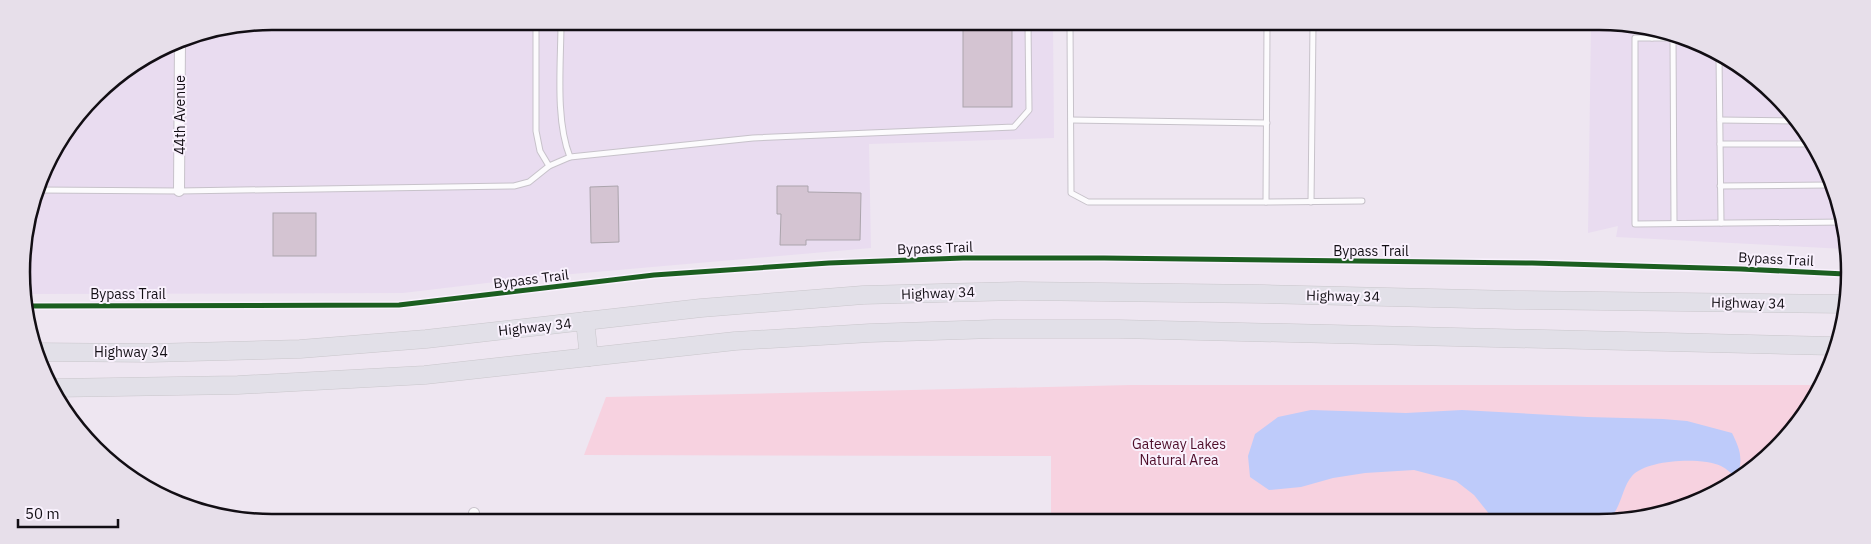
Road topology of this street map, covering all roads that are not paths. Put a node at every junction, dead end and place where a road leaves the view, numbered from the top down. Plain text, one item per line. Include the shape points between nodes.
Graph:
1 (536, 30) edge
2 (561, 30) edge
3 (1028, 30) edge
4 (1070, 30) edge
5 (1268, 30) edge
6 (1313, 30) edge
7 (1652, 38) joint
8 (1662, 38) edge
9 (1675, 42) edge
10 (180, 48) edge
11 (1719, 62) edge
12 (1071, 120) junction
13 (1720, 120) junction
14 (1788, 121) edge
15 (1267, 123) junction
16 (1720, 144) junction
17 (1804, 144) edge
18 (570, 157) junction
19 (549, 166) junction
20 (1825, 185) edge
21 (1720, 186) junction
22 (44, 190) edge
23 (179, 191) junction
24 (1362, 201) dead end
25 (1266, 202) junction
26 (1311, 202) junction
27 (1835, 222) edge
28 (1674, 223) junction
29 (1721, 223) junction
30 (1839, 304) edge
31 (585, 322) junction
32 (1829, 346) edge
33 (44, 352) edge
34 (589, 357) junction
35 (59, 388) edge

1 - 19 lane via 536,131 540,151
2 - 18 lane via 561,125
3 - 18 lane via 1029,110 1014,127 753,138
4 - 12 lane
5 - 15 lane
6 - 26 lane
7 - 8 lane
7 - 28 lane via 1635,38 1635,224
9 - 28 lane
10 - 23 street, 44th Avenue
11 - 13 lane
12 - 15 lane
12 - 25 lane via 1070,193 1088,202
13 - 14 lane
13 - 16 lane
15 - 25 lane
16 - 17 lane
16 - 21 lane
18 - 19 lane
19 - 23 lane via 529,182 514,186
20 - 21 lane
21 - 29 lane
22 - 23 lane
24 - 26 lane
25 - 26 lane
27 - 29 lane
28 - 29 lane
30 - 31 highway, Highway 34 via 1020,291 863,295 700,308
31 - 33 highway, Highway 34 via 300,349
31 - 34 highway
32 - 34 highway via 1119,329 994,329 735,341
34 - 35 highway via 424,375 238,386

